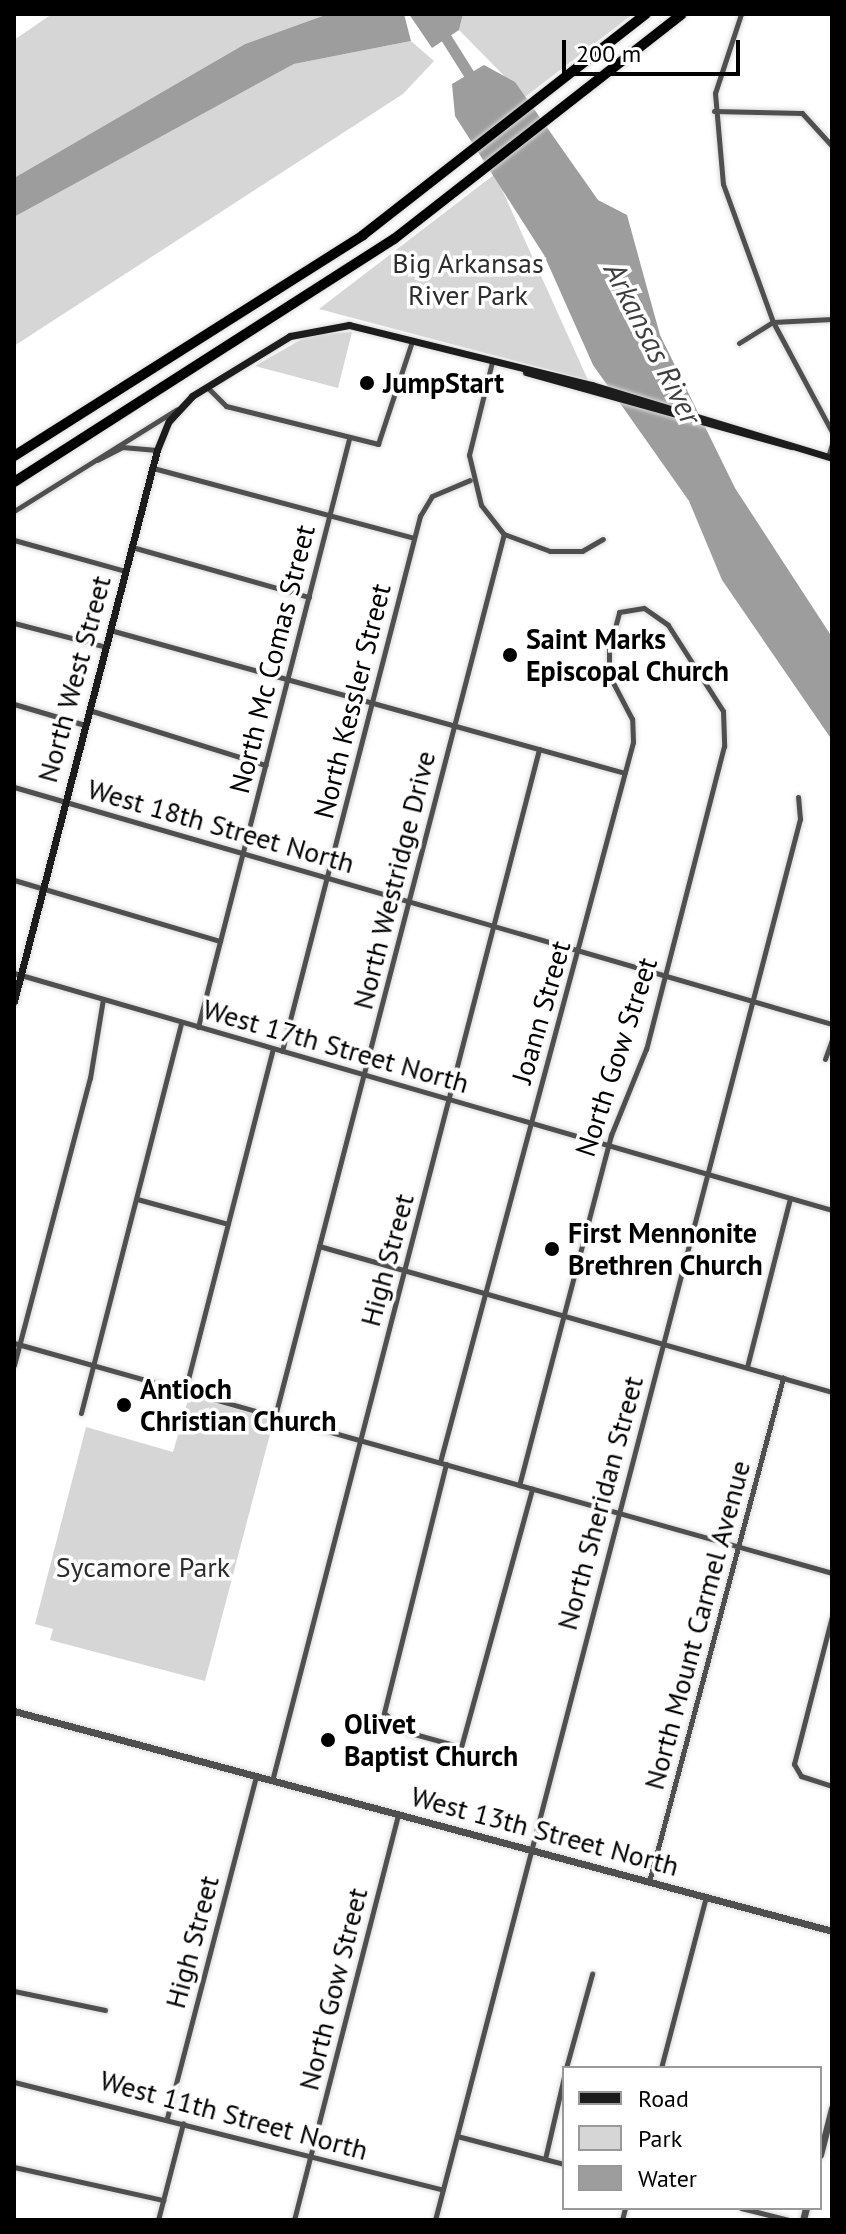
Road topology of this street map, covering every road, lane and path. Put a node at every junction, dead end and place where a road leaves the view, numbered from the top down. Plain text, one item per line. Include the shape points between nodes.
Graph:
1 (646, 14) edge
2 (682, 14) edge
3 (741, 14) edge
4 (714, 111) junction
5 (832, 146) edge
6 (832, 319) edge
7 (773, 322) junction
8 (412, 341) junction
9 (739, 343) dead end
10 (492, 362) junction
11 (524, 371) junction
12 (207, 387) junction
13 (177, 409) junction
14 (832, 432) edge
15 (349, 439) junction
16 (832, 444) edge
17 (792, 446) junction
18 (157, 450) junction
19 (14, 456) edge
20 (830, 458) edge
21 (86, 465) junction
22 (152, 468) junction
23 (470, 480) junction
24 (14, 482) edge
25 (14, 511) edge
26 (330, 515) junction
27 (504, 534) junction
28 (414, 538) junction
29 (603, 539) dead end
30 (14, 540) edge
31 (132, 547) junction
32 (125, 571) junction
33 (309, 597) junction
34 (654, 613) joint
35 (14, 623) edge
36 (110, 630) junction
37 (106, 647) junction
38 (288, 679) junction
39 (372, 703) junction
40 (14, 704) edge
41 (89, 710) junction
42 (85, 725) junction
43 (454, 726) junction
44 (539, 749) junction
45 (266, 765) junction
46 (625, 773) junction
47 (14, 787) edge
48 (798, 797) dead end
49 (65, 802) junction
50 (243, 853) junction
51 (328, 877) junction
52 (14, 880) edge
53 (43, 889) junction
54 (410, 901) junction
55 (495, 926) junction
56 (220, 941) junction
57 (580, 951) junction
58 (17, 974) edge
59 (665, 976) junction
60 (103, 999) junction
61 (14, 1001) edge
62 (752, 1001) junction
63 (181, 1022) junction
64 (832, 1024) edge
65 (198, 1027) junction
66 (832, 1040) edge
67 (273, 1049) junction
68 (282, 1051) junction
69 (825, 1059) dead end
70 (365, 1075) junction
71 (449, 1100) junction
72 (530, 1123) junction
73 (608, 1146) junction
74 (707, 1174) junction
75 (790, 1198) junction
76 (137, 1199) junction
77 (832, 1210) edge
78 (228, 1224) junction
79 (319, 1246) junction
80 (406, 1268) junction
81 (485, 1290) junction
82 (563, 1312) junction
83 (663, 1343) junction
84 (17, 1344) edge
85 (14, 1365) edge
86 (93, 1365) junction
87 (747, 1367) junction
88 (783, 1378) junction
89 (185, 1391) junction
90 (832, 1392) edge
91 (81, 1413) dead end
92 (275, 1416) junction
93 (360, 1440) junction
94 (443, 1463) junction
95 (519, 1485) junction
96 (532, 1489) junction
97 (619, 1512) junction
98 (738, 1546) junction
99 (832, 1573) edge
100 (832, 1616) edge
101 (14, 1711) edge
102 (256, 1776) junction
103 (272, 1781) junction
104 (832, 1786) edge
105 (398, 1815) junction
106 (531, 1850) junction
107 (649, 1882) junction
108 (706, 1897) junction
109 (832, 1931) edge
110 (592, 1974) dead end
111 (14, 1991) edge
112 (105, 2010) dead end
113 (567, 2066) edge
114 (662, 2066) edge
115 (14, 2082) edge
116 (562, 2086) edge
117 (832, 2108) edge
118 (167, 2118) junction
119 (183, 2123) junction
120 (457, 2136) junction
121 (822, 2147) edge
122 (310, 2156) junction
123 (545, 2159) junction
124 (562, 2163) edge
125 (14, 2167) edge
126 (443, 2190) junction
127 (163, 2200) junction
128 (749, 2210) edge
129 (158, 2220) edge
130 (294, 2220) edge
131 (435, 2220) edge
132 (789, 2220) edge

1 - 19 highway via 363,235
2 - 24 highway via 334,281
3 - 4 street via 720,65
4 - 5 street via 802,113
4 - 7 street via 731,220
6 - 7 street
7 - 9 street
7 - 14 street
8 - 10 main road
8 - 12 main road, North West Street via 323,326 290,336
8 - 15 street via 386,438 371,445
10 - 11 main road
10 - 23 street via 469,455
11 - 17 main road
11 - 17 main road via 592,385
12 - 13 main road, North West Street
12 - 15 street via 226,406
13 - 18 main road, North West Street
13 - 21 street
15 - 26 street, North Mc Comas Street
16 - 20 street
17 - 20 main road
18 - 21 street via 122,447
18 - 22 main road, North West Street
21 - 25 street
22 - 26 street
22 - 31 main road, North West Street
23 - 27 street
23 - 28 street, North Kessler Street via 432,496
26 - 28 street
26 - 33 street, North Mc Comas Street
27 - 29 street via 550,551 582,551
27 - 43 street, North Westridge Drive
28 - 39 street, North Kessler Street
30 - 32 street
31 - 32 main road, North West Street
31 - 33 street
32 - 36 main road, North West Street
33 - 38 street, North Mc Comas Street
34 - 46 street, Joann Street via 637,607 619,612 609,650 609,675 632,719
34 - 59 street, North Gow Street via 683,644 725,721
35 - 37 street
36 - 37 main road, North West Street
36 - 38 street
37 - 41 main road, North West Street
38 - 39 street
38 - 45 street, North Mc Comas Street
39 - 43 street
39 - 51 street, North Kessler Street
40 - 42 street
41 - 42 main road, North West Street
41 - 45 street
42 - 49 main road, North West Street
43 - 44 street
43 - 54 street, North Westridge Drive
44 - 46 street
44 - 55 street, High Street
45 - 50 street, North Mc Comas Street
46 - 57 street, Joann Street
47 - 49 street, West 18th Street North
48 - 62 street, North Sheridan Street via 802,809
49 - 50 street, West 18th Street North
49 - 53 main road, North West Street
50 - 51 street, West 18th Street North
50 - 56 street, North Mc Comas Street
51 - 54 street, West 18th Street North
51 - 68 street, North Kessler Street
52 - 53 street
53 - 56 street
53 - 58 main road, North West Street
54 - 55 street, West 18th Street North
54 - 70 street, North Westridge Drive
55 - 57 street, West 18th Street North
55 - 71 street, High Street
56 - 65 street, North Mc Comas Street
57 - 59 street, West 18th Street North
57 - 72 street, Joann Street
58 - 60 street, West 17th Street North
58 - 61 main road, North West Street
59 - 62 street, West 18th Street North
59 - 73 street, North Gow Street
60 - 63 street, West 17th Street North
60 - 84 street via 90,1078
62 - 64 street, West 18th Street North
62 - 74 street, North Sheridan Street
63 - 65 street, West 17th Street North
63 - 76 street
65 - 67 street, West 17th Street North
66 - 69 street
67 - 68 street, West 17th Street North
67 - 78 street
68 - 70 street, West 17th Street North
70 - 71 street, West 17th Street North
70 - 79 street, North Westridge Drive
71 - 72 street, West 17th Street North
71 - 80 street, High Street
72 - 73 street, West 17th Street North
72 - 81 street, Joann Street
73 - 74 street, West 17th Street North
73 - 82 street, North Gow Street
74 - 75 street, West 17th Street North
74 - 83 street, North Sheridan Street
75 - 77 street, West 17th Street North
75 - 87 street
76 - 78 street
76 - 86 street
78 - 89 street
79 - 80 street
79 - 92 street, North Westridge Drive
80 - 81 street
80 - 93 street, High Street
81 - 82 street
81 - 94 street, Joann Street
82 - 83 street
82 - 95 street, North Gow Street
83 - 87 street
83 - 97 street, North Sheridan Street
84 - 85 street
84 - 86 street
86 - 89 street
86 - 91 street
87 - 88 street
88 - 90 street
88 - 98 street, North Mount Carmel Avenue
89 - 92 street
92 - 93 street
93 - 94 street
93 - 103 street, High Street
94 - 95 street
94 - 96 street, Joann Street via 385,1720 461,1747
95 - 96 street
96 - 97 street
97 - 98 street
97 - 106 street, North Sheridan Street
98 - 99 street
98 - 107 street, North Mount Carmel Avenue
100 - 104 street via 794,1764 801,1776
101 - 102 street, West 13th Street North
102 - 103 street, West 13th Street North
102 - 118 street, High Street
103 - 105 street, West 13th Street North
105 - 106 street, West 13th Street North
105 - 122 street, North Gow Street
106 - 107 street, West 13th Street North
106 - 120 street, North Sheridan Street
107 - 108 street, West 13th Street North
108 - 109 street, West 13th Street North
108 - 114 street
110 - 113 street
111 - 112 street
115 - 118 street, West 11th Street North
116 - 123 street
117 - 121 street
118 - 119 street, West 11th Street North
119 - 122 street, West 11th Street North
119 - 127 street
120 - 123 street
120 - 126 street, North Sheridan Street
122 - 126 street, West 11th Street North
122 - 130 street, North Gow Street
123 - 124 street
125 - 127 street
126 - 131 street, North Sheridan Street
127 - 129 street
128 - 132 street

